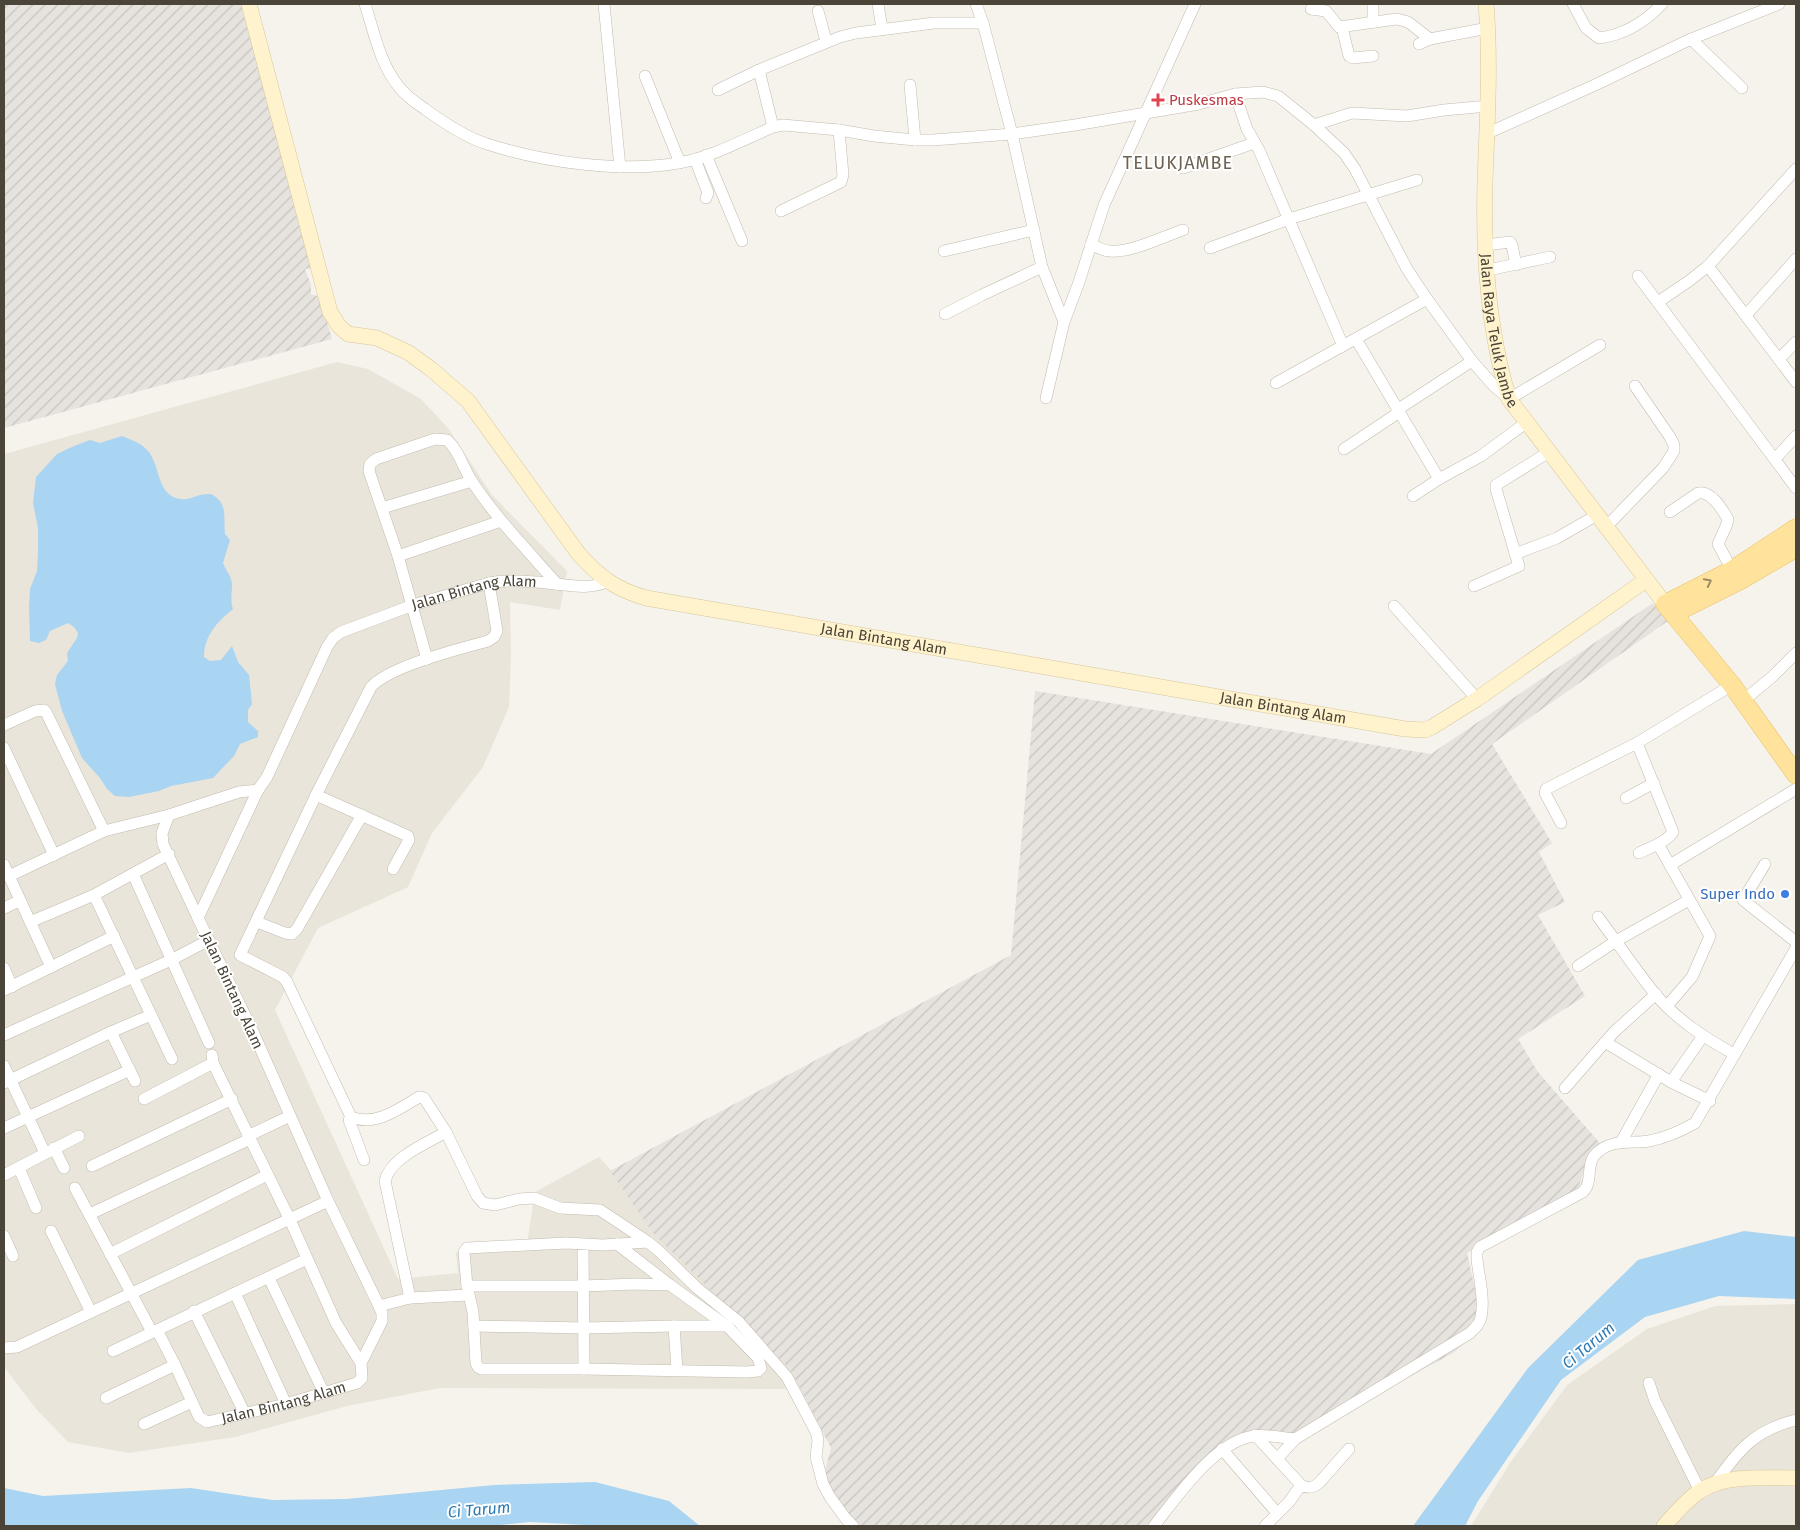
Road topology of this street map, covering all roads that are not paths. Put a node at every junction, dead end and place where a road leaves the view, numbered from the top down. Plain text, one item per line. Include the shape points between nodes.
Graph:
1 (249, 4) edge
2 (365, 4) edge
3 (604, 4) edge
4 (878, 4) edge
5 (976, 4) edge
6 (1195, 4) edge
7 (1373, 4) edge
8 (1486, 4) edge
9 (1573, 4) edge
10 (1662, 4) edge
11 (1779, 4) edge
12 (1311, 9) dead end
13 (818, 11) dead end
14 (1373, 22) junction
15 (983, 23) junction
16 (1342, 27) junction
17 (1488, 28) junction
18 (882, 30) junction
19 (1691, 39) junction
20 (826, 42) junction
21 (1373, 56) dead end
22 (759, 70) junction
23 (645, 76) dead end
24 (910, 85) dead end
25 (1742, 88) dead end
26 (718, 90) dead end
27 (1235, 94) junction
28 (1488, 106) junction
29 (1145, 113) junction
30 (1314, 125) junction
31 (773, 127) junction
32 (839, 130) junction
33 (1488, 133) junction
34 (1012, 134) junction
35 (915, 140) junction
36 (1254, 143) junction
37 (700, 157) junction
38 (680, 163) junction
39 (620, 167) junction
40 (1183, 168) dead end
41 (1795, 175) edge
42 (1417, 180) dead end
43 (1369, 195) junction
44 (706, 198) dead end
45 (781, 211) dead end
46 (1289, 219) junction
47 (1034, 230) junction
48 (1183, 230) dead end
49 (742, 241) dead end
50 (1091, 244) junction
51 (1486, 245) junction
52 (1210, 248) dead end
53 (944, 251) dead end
54 (1550, 258) dead end
55 (1796, 259) edge
56 (1516, 265) junction
57 (1708, 266) junction
58 (1042, 268) junction
59 (1488, 270) junction
60 (1638, 276) dead end
61 (1427, 299) junction
62 (1658, 302) junction
63 (945, 314) dead end
64 (1746, 315) junction
65 (1064, 322) junction
66 (1356, 339) junction
67 (1796, 342) edge
68 (1600, 345) dead end
69 (1343, 346) junction
70 (1779, 359) junction
71 (1472, 361) junction
72 (1796, 382) edge
73 (1276, 383) dead end
74 (1635, 386) dead end
75 (1046, 398) dead end
76 (1509, 399) junction
77 (1398, 411) junction
78 (1527, 422) junction
79 (1796, 436) edge
80 (1344, 449) dead end
81 (1549, 452) junction
82 (1775, 459) junction
83 (1439, 479) junction
84 (472, 481) junction
85 (1796, 488) edge
86 (1413, 496) dead end
87 (382, 508) junction
88 (1670, 512) dead end
89 (1597, 515) junction
90 (501, 521) junction
91 (1606, 527) junction
92 (1796, 528) edge
93 (1796, 548) edge
94 (1516, 554) junction
95 (398, 556) junction
96 (1732, 570) junction
97 (1646, 580) junction
98 (607, 582) junction
99 (489, 583) junction
100 (557, 584) junction
101 (1474, 586) dead end
102 (413, 605) junction
103 (1394, 606) dead end
104 (1669, 609) junction
105 (1796, 653) edge
106 (427, 659) junction
107 (1732, 685) junction
108 (1476, 699) junction
109 (1743, 701) junction
110 (4, 724) edge
111 (1637, 743) junction
112 (4, 748) edge
113 (1795, 770) edge
114 (1654, 783) junction
115 (1796, 789) edge
116 (258, 790) junction
117 (316, 795) junction
118 (1626, 798) dead end
119 (169, 815) junction
120 (362, 815) junction
121 (1562, 823) dead end
122 (104, 832) junction
123 (1658, 844) junction
124 (1639, 853) dead end
125 (169, 854) junction
126 (54, 855) junction
127 (1765, 864) dead end
128 (1670, 866) junction
129 (393, 870) dead end
130 (6, 871) edge
131 (133, 874) junction
132 (94, 895) junction
133 (19, 900) junction
134 (1689, 900) junction
135 (4, 908) edge
136 (1598, 917) dead end
137 (198, 918) junction
138 (30, 922) junction
139 (257, 922) junction
140 (114, 936) junction
141 (209, 940) junction
142 (1616, 942) junction
143 (1796, 942) edge
144 (1796, 948) edge
145 (171, 960) junction
146 (1578, 966) dead end
147 (4, 968) edge
148 (51, 968) junction
149 (134, 977) junction
150 (8, 988) edge
151 (1656, 994) junction
152 (1668, 1006) junction
153 (151, 1015) junction
154 (111, 1032) junction
155 (4, 1035) edge
156 (1703, 1036) junction
157 (1605, 1042) junction
158 (212, 1053) junction
159 (1734, 1054) junction
160 (172, 1059) dead end
161 (4, 1066) edge
162 (1659, 1074) junction
163 (7, 1081) edge
164 (1671, 1082) junction
165 (1565, 1088) dead end
166 (144, 1099) dead end
167 (232, 1099) junction
168 (1710, 1101) junction
169 (290, 1116) junction
170 (27, 1117) junction
171 (350, 1117) junction
172 (4, 1128) edge
173 (446, 1132) junction
174 (79, 1136) dead end
175 (249, 1137) junction
176 (1621, 1142) junction
177 (49, 1151) junction
178 (364, 1160) dead end
179 (92, 1166) dead end
180 (18, 1168) junction
181 (64, 1168) dead end
182 (4, 1175) edge
183 (267, 1175) junction
184 (75, 1188) dead end
185 (328, 1202) junction
186 (36, 1208) dead end
187 (90, 1214) junction
188 (290, 1220) junction
189 (51, 1231) dead end
190 (4, 1236) edge
191 (648, 1242) junction
192 (583, 1244) junction
193 (617, 1244) junction
194 (110, 1254) junction
195 (13, 1256) dead end
196 (307, 1259) junction
197 (269, 1278) junction
198 (670, 1285) junction
199 (583, 1286) junction
200 (468, 1290) junction
201 (235, 1293) junction
202 (131, 1295) junction
203 (410, 1298) junction
204 (379, 1306) junction
205 (194, 1311) junction
206 (91, 1312) junction
207 (474, 1326) junction
208 (674, 1326) junction
209 (727, 1326) junction
210 (585, 1328) junction
211 (154, 1331) junction
212 (4, 1348) edge
213 (113, 1351) dead end
214 (361, 1363) junction
215 (175, 1365) junction
216 (584, 1369) junction
217 (677, 1370) junction
218 (1649, 1383) dead end
219 (324, 1393) junction
220 (106, 1398) dead end
221 (192, 1402) junction
222 (286, 1404) junction
223 (245, 1414) junction
224 (1796, 1420) edge
225 (144, 1424) dead end
226 (1255, 1435) junction
227 (1296, 1439) junction
228 (1222, 1449) junction
229 (1348, 1449) dead end
230 (1277, 1459) junction
231 (1796, 1478) edge
232 (1715, 1484) junction
233 (1301, 1485) junction
234 (1700, 1491) junction
235 (1277, 1513) junction
236 (853, 1526) edge
237 (1154, 1526) edge
238 (1264, 1526) edge
239 (1664, 1526) edge

1 - 98 street via 330,312 348,334 377,338 408,353 468,401 578,553
2 - 39 street via 391,76 400,89 438,119 487,144 550,158
3 - 39 street
4 - 18 street
5 - 15 street
6 - 29 street
7 - 14 street
8 - 17 street, Jalan Raya Teluk Jambe
9 - 10 street via 1586,28 1599,38 1641,23
11 - 19 street
12 - 16 street via 1326,11 1337,26
13 - 20 street
14 - 16 street
14 - 17 street via 1397,19 1408,22 1424,42
15 - 18 street via 934,23
15 - 34 street
16 - 21 street via 1350,56
17 - 28 street, Jalan Raya Teluk Jambe
18 - 20 street via 856,33
19 - 25 street
19 - 33 street
20 - 22 street
22 - 26 street
22 - 31 street
23 - 38 street
24 - 35 street
27 - 29 street
27 - 30 street via 1263,92 1278,96
27 - 36 street
28 - 30 street via 1407,116 1352,113
28 - 33 street, Jalan Raya Teluk Jambe
29 - 34 street
29 - 50 street
30 - 43 street via 1344,153
31 - 32 street via 792,125
31 - 37 street
32 - 35 street
32 - 45 street via 841,182
33 - 51 street, Jalan Raya Teluk Jambe
34 - 35 street
34 - 47 street
36 - 40 street
36 - 46 street
37 - 38 street
37 - 44 street via 708,193
37 - 49 street
38 - 39 street
41 - 57 street
42 - 43 street
43 - 46 street
43 - 61 street
46 - 52 street
46 - 69 street
47 - 53 street
47 - 58 street
48 - 50 street via 1116,251
50 - 65 street
51 - 56 street via 1510,242
51 - 59 street, Jalan Raya Teluk Jambe
54 - 56 street
55 - 64 street
56 - 59 street
57 - 62 street
57 - 64 street
58 - 63 street
58 - 65 street
59 - 76 street, Jalan Raya Teluk Jambe via 1498,358
60 - 62 street
61 - 66 street
61 - 71 street
62 - 82 street
64 - 70 street
65 - 75 street
66 - 69 street
66 - 77 street
67 - 70 street
68 - 76 street
69 - 73 street
70 - 72 street
71 - 76 street
71 - 77 street
74 - 91 street via 1670,437 1674,451 1663,468
76 - 78 street, Jalan Raya Teluk Jambe
77 - 80 street
77 - 83 street
78 - 81 street, Jalan Raya Teluk Jambe
78 - 83 street via 1481,456
79 - 82 street
81 - 89 street, Jalan Raya Teluk Jambe
81 - 94 street via 1496,485
82 - 85 street
83 - 86 street
84 - 87 street
84 - 87 street via 452,444 435,439 372,461 369,471
84 - 90 street
87 - 95 street
88 - 96 street via 1698,493 1710,495 1728,520 1718,544
89 - 91 street, Jalan Raya Teluk Jambe
89 - 94 street via 1557,538
90 - 95 street
90 - 100 street
91 - 97 street, Jalan Raya Teluk Jambe
92 - 96 main road
93 - 104 main road via 1741,580
94 - 101 street via 1517,568
95 - 102 street
104 -> 96 main road
97 - 104 street, Jalan Raya Teluk Jambe
97 - 108 street, Jalan Bintang Alam
98 - 100 street, Jalan Bintang Alam via 574,587
98 - 108 street, Jalan Bintang Alam via 646,598 1405,729 1429,729
99 - 100 street, Jalan Bintang Alam
99 - 102 street, Jalan Bintang Alam
99 - 106 street via 497,631 494,637
102 - 106 street
102 - 116 street, Jalan Bintang Alam via 333,638 267,778
103 - 108 street
104 - 107 main road
105 - 109 street
106 - 117 street via 378,679 371,687
107 - 109 main road
107 - 111 street
109 - 113 main road
110 - 122 street via 35,711 46,712
111 - 114 street
111 - 121 street via 1546,790
112 - 126 street
114 - 118 street
114 - 123 street via 1673,832
115 - 128 street
116 - 119 street via 239,792
116 - 137 street, Jalan Bintang Alam
117 - 120 street
117 - 139 street
119 - 122 street
119 - 125 street via 162,833 163,844
120 - 129 street via 409,838
120 - 139 street via 297,930 292,934 285,933
122 - 126 street
123 - 124 street
123 - 128 street
125 - 131 street
125 - 137 street
126 - 130 street
127 - 143 street via 1743,900
128 - 134 street
130 - 133 street
131 - 132 street
131 - 145 street
132 - 138 street
132 - 140 street
133 - 135 street
133 - 138 street
134 - 142 street
134 - 152 street via 1710,936 1692,977
136 - 142 street
137 - 141 street, Jalan Bintang Alam
138 - 148 street
139 - 171 street via 240,956 284,978
140 - 148 street
140 - 149 street
141 - 145 street
141 - 169 street, Jalan Bintang Alam
142 - 146 street
142 - 151 street
144 - 159 street
145 - 149 street
145 - 158 street
147 - 150 street
148 - 150 street
149 - 153 street
149 - 155 street
151 - 152 street
151 - 157 street
152 - 156 street
153 - 154 street
153 - 160 street
154 - 163 street
154 - 170 street via 132,1076
156 - 159 street
156 - 164 street
157 - 162 street
157 - 165 street
158 - 166 street
158 - 167 street
159 - 168 street
161 - 163 street
162 - 164 street
162 - 176 street
163 - 170 street
164 - 168 street
167 - 175 street
167 - 179 street
168 - 176 street via 1695,1123 1680,1132 1648,1141
169 - 175 street
169 - 185 street, Jalan Bintang Alam
170 - 172 street
170 - 177 street
171 - 173 street via 377,1119 419,1097 424,1098
171 - 178 street
173 - 191 street via 483,1203 534,1198 560,1208 594,1208
173 - 203 street via 398,1160 386,1174
174 - 177 street
175 - 183 street
175 - 187 street
176 - 227 street via 1603,1149 1594,1157 1589,1182 1583,1192 1480,1247 1477,1260 1481,1318 1470,1334
177 - 180 street
177 - 181 street
180 - 182 street
180 - 186 street
183 - 188 street
183 - 194 street
184 - 187 street, Jalan Bintang Alam
185 - 188 street
185 - 204 street, Jalan Bintang Alam
187 - 194 street, Jalan Bintang Alam
188 - 196 street
188 - 202 street
189 - 206 street
190 - 195 street
191 - 193 street
191 - 236 street via 739,1322 787,1377 816,1432 816,1457 823,1484
192 - 193 street
192 - 199 street
192 - 200 street via 468,1248 464,1252
193 - 198 street
194 - 202 street, Jalan Bintang Alam
196 - 197 street
196 - 214 street via 336,1322
197 - 201 street
197 - 219 street
198 - 199 street
198 - 209 street
199 - 200 street
199 - 210 street
200 - 203 street
200 - 207 street
201 - 205 street
201 - 222 street
202 - 206 street
202 - 211 street, Jalan Bintang Alam
203 - 204 street
204 - 214 street, Jalan Bintang Alam via 382,1321
205 - 211 street
205 - 223 street
206 - 212 street via 16,1347
207 - 210 street
207 - 216 street via 476,1363 482,1369
208 - 209 street
208 - 210 street
208 - 217 street
209 - 217 street via 758,1358 758,1371
210 - 216 street
211 - 213 street
211 - 215 street, Jalan Bintang Alam
214 - 219 street, Jalan Bintang Alam via 362,1378 357,1383
215 - 220 street
215 - 221 street, Jalan Bintang Alam
216 - 217 street
218 - 234 street
219 - 222 street, Jalan Bintang Alam
221 - 223 street, Jalan Bintang Alam via 198,1417 207,1422
221 - 225 street
222 - 223 street, Jalan Bintang Alam
224 - 232 street via 1781,1424 1744,1446
226 - 227 street
226 - 228 street
226 - 230 street
227 - 230 street
228 - 235 street
228 - 237 street
229 - 233 street via 1315,1487
230 - 233 street
231 - 232 street via 1731,1480
232 - 234 street
233 - 235 street
234 - 239 street
235 - 238 street

